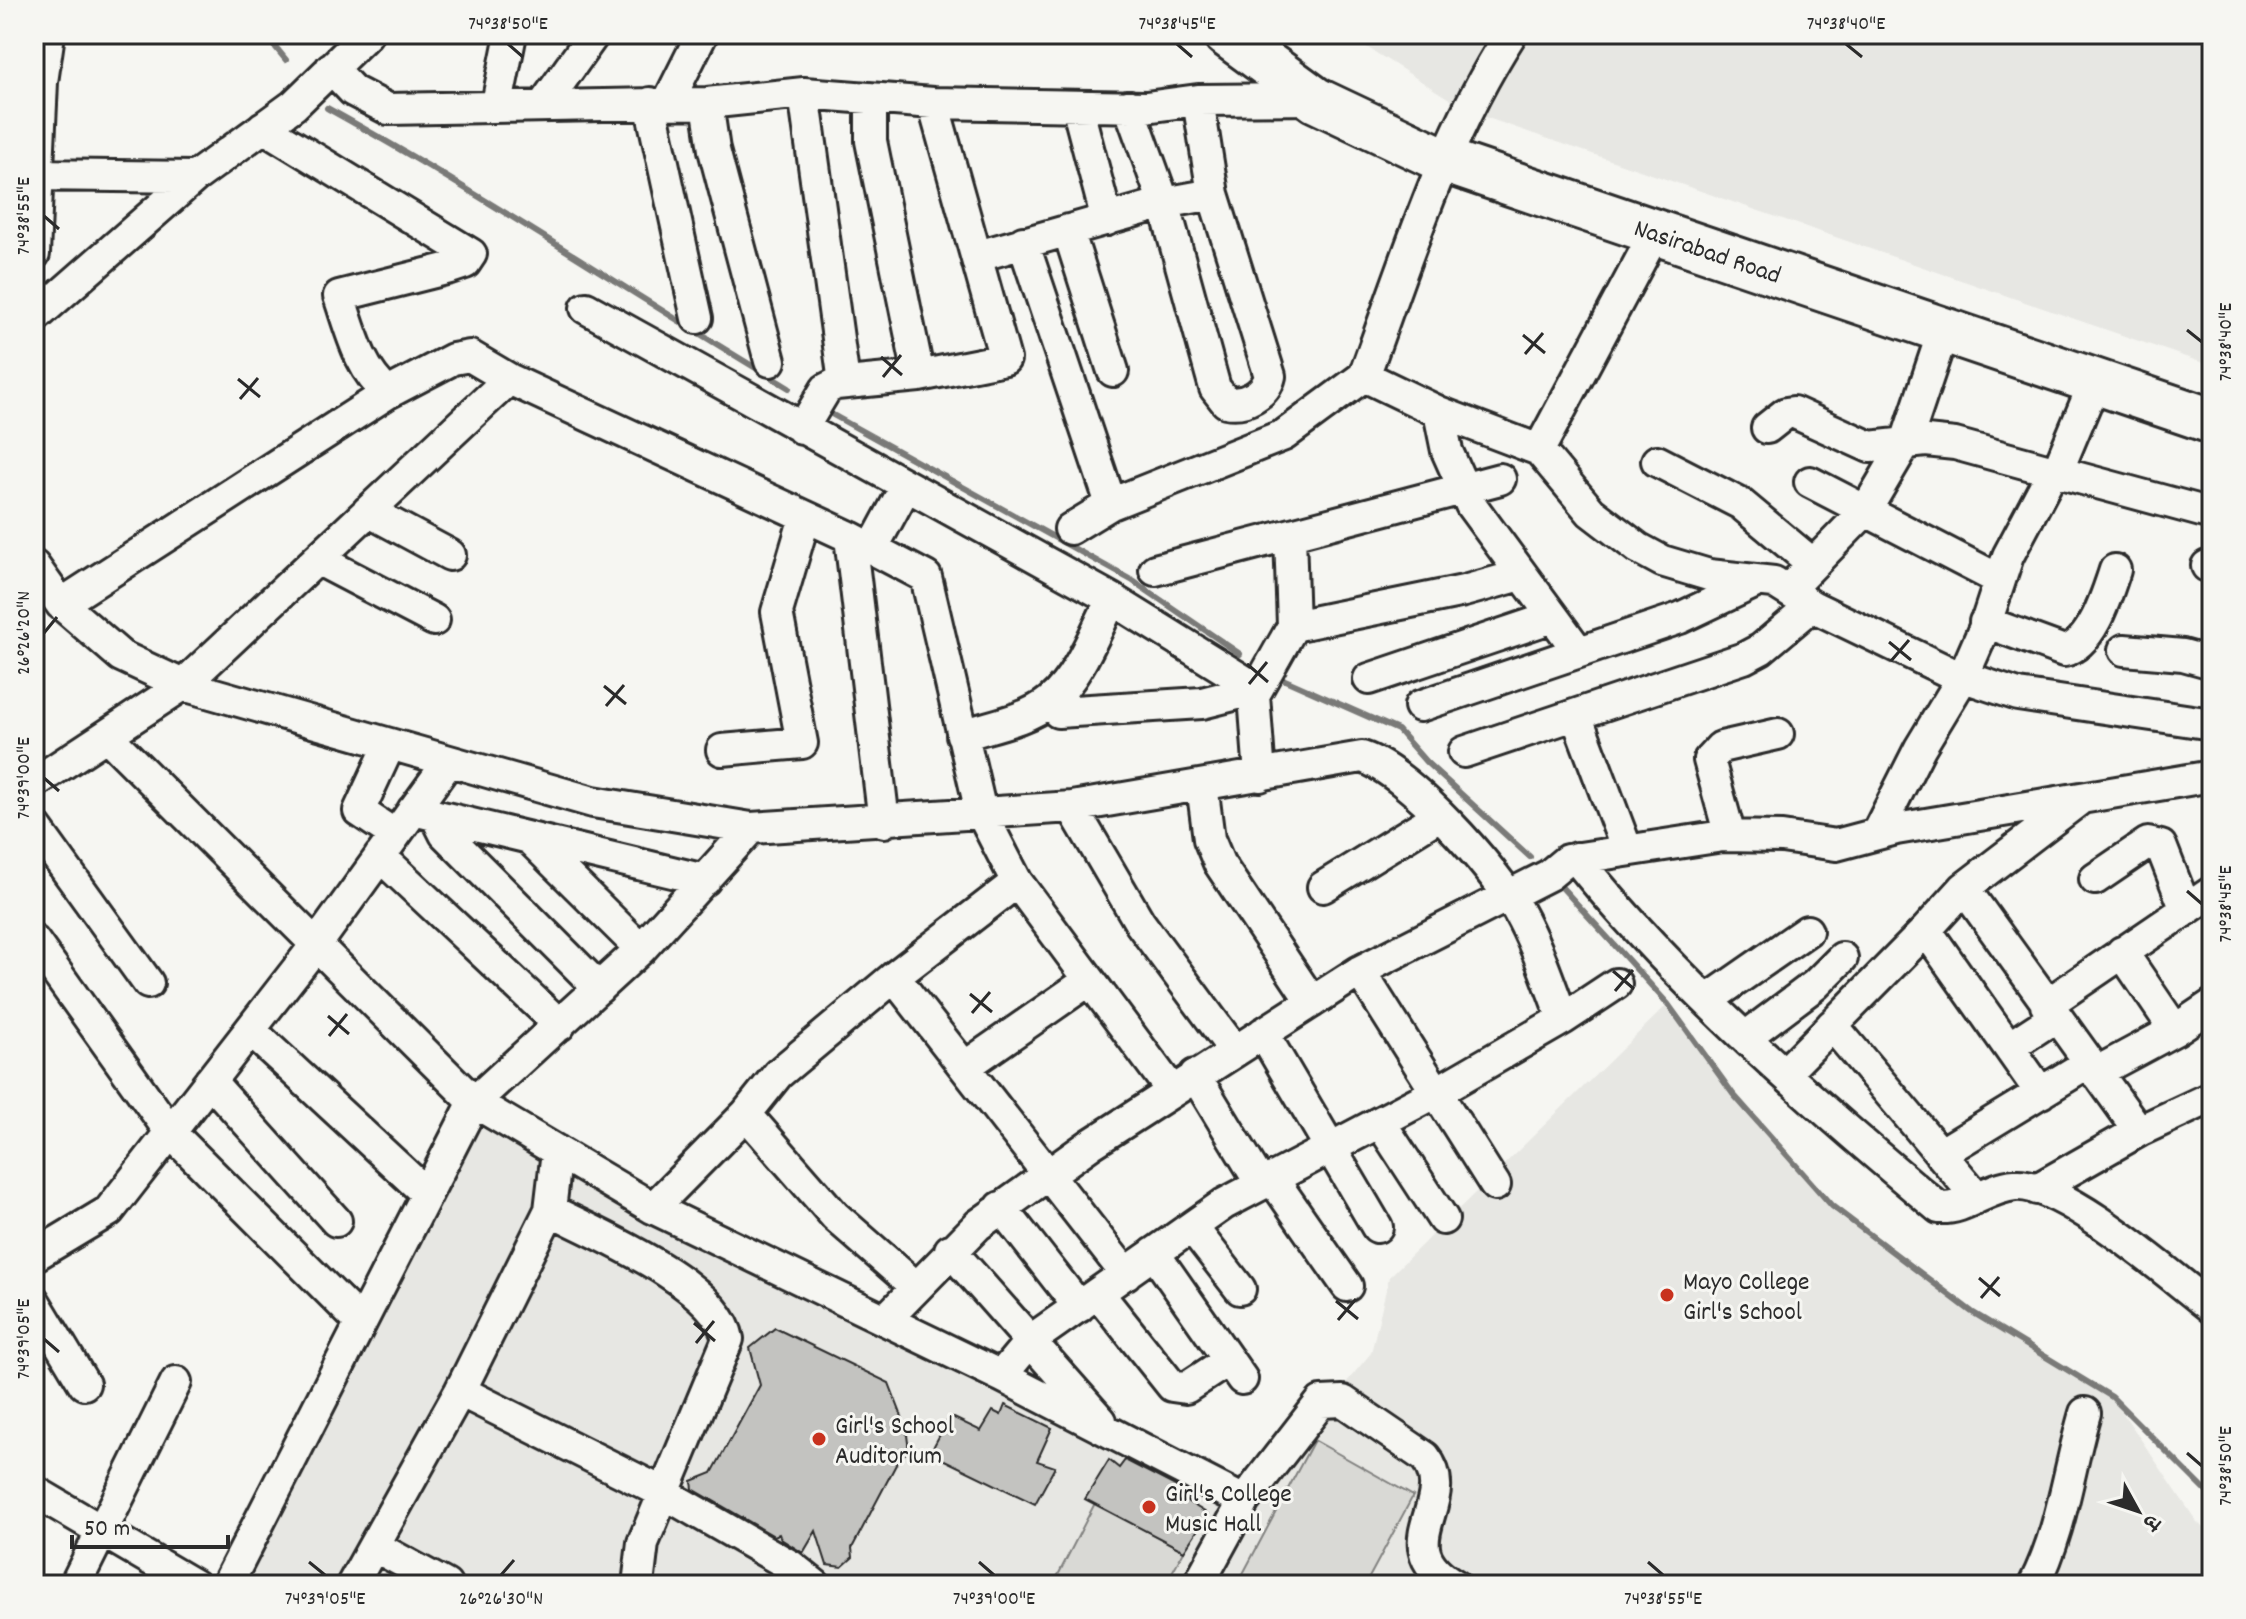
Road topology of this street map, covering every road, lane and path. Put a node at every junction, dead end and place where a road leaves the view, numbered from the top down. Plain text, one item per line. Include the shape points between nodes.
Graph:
1 (49, 34) edge
2 (367, 34) edge
3 (511, 34) edge
4 (594, 34) edge
5 (702, 34) edge
6 (1226, 34) edge
7 (1255, 34) edge
8 (1511, 34) edge
9 (328, 71) junction
10 (38, 82) edge
11 (804, 93) junction
12 (1324, 95) junction
13 (871, 99) junction
14 (1198, 100) junction
15 (659, 102) junction
16 (707, 103) junction
17 (933, 103) junction
18 (497, 104) junction
19 (544, 104) junction
20 (1077, 106) junction
21 (1129, 106) junction
22 (263, 127) junction
23 (1446, 153) junction
24 (36, 175) edge
25 (195, 177) junction
26 (1213, 194) junction
27 (1164, 203) junction
28 (1107, 220) junction
29 (1068, 230) junction
30 (1655, 233) junction
31 (1023, 242) junction
32 (34, 254) edge
33 (978, 256) junction
34 (586, 308) dead end
35 (34, 318) edge
36 (697, 318) dead end
37 (1943, 332) junction
38 (770, 361) dead end
39 (1113, 371) dead end
40 (919, 376) junction
41 (1364, 376) junction
42 (509, 379) junction
43 (2095, 381) junction
44 (835, 386) junction
45 (388, 393) junction
46 (2212, 393) edge
47 (1439, 412) junction
48 (2212, 421) edge
49 (805, 424) junction
50 (1767, 428) dead end
51 (1906, 442) junction
52 (1539, 450) junction
53 (1657, 461) dead end
54 (2055, 471) junction
55 (1500, 479) dead end
56 (1810, 482) dead end
57 (906, 486) junction
58 (1462, 487) junction
59 (1111, 504) junction
60 (1866, 510) junction
61 (368, 511) junction
62 (2212, 514) edge
63 (805, 517) junction
64 (1070, 529) dead end
65 (1290, 535) junction
66 (861, 543) junction
67 (450, 555) dead end
68 (317, 559) junction
69 (1813, 564) junction
70 (34, 566) edge
71 (1155, 570) dead end
72 (2115, 570) dead end
73 (1521, 575) junction
74 (1998, 579) junction
75 (1760, 580) junction
76 (1801, 597) junction
77 (1112, 599) junction
78 (61, 604) junction
79 (1553, 617) junction
80 (434, 620) dead end
81 (1985, 622) junction
82 (1285, 637) junction
83 (2124, 650) dead end
84 (1579, 652) junction
85 (2212, 663) edge
86 (1963, 677) junction
87 (1369, 679) dead end
88 (1259, 683) junction
89 (183, 685) junction
90 (1420, 706) dead end
91 (1058, 712) dead end
92 (1576, 715) junction
93 (2212, 724) edge
94 (1778, 734) dead end
95 (962, 735) junction
96 (107, 736) junction
97 (390, 744) junction
98 (722, 750) dead end
99 (1464, 752) dead end
100 (449, 761) junction
101 (1260, 776) junction
102 (2210, 782) edge
103 (34, 783) edge
104 (1202, 785) junction
105 (2084, 797) junction
106 (1072, 807) junction
107 (981, 812) junction
108 (424, 813) junction
109 (1438, 816) junction
110 (884, 822) junction
111 (34, 825) edge
112 (751, 828) junction
113 (1877, 833) junction
114 (1730, 836) junction
115 (531, 840) junction
116 (388, 845) junction
117 (1627, 850) junction
118 (1564, 864) junction
119 (2095, 879) dead end
120 (705, 880) junction
121 (1017, 882) junction
122 (1323, 887) dead end
123 (1964, 888) junction
124 (2212, 892) edge
125 (1507, 895) junction
126 (2186, 910) junction
127 (1926, 930) junction
128 (1807, 931) dead end
129 (34, 941) edge
130 (316, 945) junction
131 (641, 949) junction
132 (2122, 952) junction
133 (1842, 958) dead end
134 (1360, 971) junction
135 (894, 977) junction
136 (1088, 981) junction
137 (148, 983) dead end
138 (1616, 984) dead end
139 (599, 988) junction
140 (1709, 999) junction
141 (1312, 1002) junction
142 (2212, 1005) edge
143 (2050, 1011) junction
144 (1563, 1019) junction
145 (560, 1025) junction
146 (1832, 1025) junction
147 (250, 1030) junction
148 (2175, 1030) junction
149 (1263, 1033) junction
150 (1747, 1036) junction
151 (2009, 1047) junction
152 (1234, 1050) junction
153 (966, 1066) junction
154 (2092, 1068) junction
155 (1785, 1073) junction
156 (210, 1081) junction
157 (1184, 1083) junction
158 (1435, 1093) junction
159 (2041, 1093) junction
160 (2212, 1097) edge
161 (474, 1102) junction
162 (746, 1114) junction
163 (1380, 1122) junction
164 (2139, 1131) junction
165 (171, 1133) junction
166 (1329, 1149) junction
167 (557, 1151) junction
168 (1940, 1154) junction
169 (1049, 1173) junction
170 (1267, 1181) junction
171 (1495, 1185) dead end
172 (2037, 1189) junction
173 (427, 1194) junction
174 (1976, 1196) junction
175 (1001, 1207) junction
176 (653, 1208) junction
177 (550, 1210) junction
178 (1443, 1219) dead end
179 (336, 1221) dead end
180 (1192, 1227) junction
181 (1377, 1227) dead end
182 (950, 1250) junction
183 (1154, 1253) junction
184 (34, 1256) edge
185 (1126, 1274) junction
186 (1347, 1286) dead end
187 (916, 1287) junction
188 (1240, 1289) dead end
189 (1088, 1300) junction
190 (34, 1301) edge
191 (2212, 1308) edge
192 (885, 1320) junction
193 (361, 1323) junction
194 (1031, 1340) junction
195 (1001, 1376) junction
196 (176, 1382) dead end
197 (84, 1384) dead end
198 (460, 1391) junction
199 (2085, 1413) dead end
200 (1113, 1435) junction
201 (34, 1491) edge
202 (662, 1492) junction
203 (1244, 1501) junction
204 (103, 1529) junction
205 (374, 1546) junction
206 (75, 1585) edge
207 (194, 1585) edge
208 (227, 1585) edge
209 (352, 1585) edge
210 (446, 1585) edge
211 (638, 1585) edge
212 (815, 1585) edge
213 (1198, 1585) edge
214 (1455, 1585) edge
215 (2034, 1585) edge

1 - 10 street
2 - 9 street
3 - 18 street
4 - 19 street
5 - 15 street
6 - 12 highway, Nasirabad Road
7 - 12 highway, Nasirabad Road
8 - 23 street
9 - 18 street via 388,109
9 - 22 street
10 - 24 street
11 - 13 street
11 - 16 street
11 - 44 street
12 - 14 street
12 - 23 highway, Nasirabad Road
13 - 17 street
13 - 40 street via 871,141
14 - 21 street
14 - 26 street
15 - 16 street
15 - 19 street
15 - 36 street
16 - 38 street via 714,150
17 - 20 street
17 - 33 street
18 - 19 street
20 - 21 street
20 - 28 street
21 - 27 street
22 - 25 street
22 - 45 street via 471,254 465,263 450,268 339,296 364,364
23 - 30 highway, Nasirabad Road
23 - 41 street
23 - 46 highway, Nasirabad Road
24 - 25 street
24 - 32 street
25 - 35 street
26 - 27 street
26 - 27 street via 1270,376 1261,393 1234,404 1215,388
27 - 28 street
28 - 29 street
29 - 31 street
29 - 39 street
30 - 37 highway, Nasirabad Road
30 - 52 street
31 - 33 street
31 - 59 street
33 - 40 street via 1005,359
34 - 49 street
37 - 43 highway, Nasirabad Road
37 - 51 street
40 - 44 street
41 - 47 street
41 - 59 street via 1284,435
42 - 45 street via 470,356 453,359
42 - 61 street
42 - 63 street
43 - 48 highway, Nasirabad Road
43 - 54 street
44 - 49 street
45 - 78 street
47 - 52 street
47 - 58 street
49 - 57 street
50 - 51 street via 1793,412 1870,447
51 - 54 street via 1955,444
51 - 60 street
52 - 75 street via 1591,512 1638,548 1683,568
53 - 69 street via 1741,504
54 - 62 street
54 - 74 street
55 - 58 street
56 - 60 street
57 - 66 street
57 - 77 street
58 - 65 street
58 - 73 street
59 - 64 street
60 - 69 street
60 - 74 street
61 - 67 street
61 - 68 street
63 - 66 street
63 - 98 street via 777,612 802,743
65 - 71 street
65 - 82 street
66 - 95 street via 926,577
66 - 110 street
68 - 80 street
68 - 89 street
69 - 76 street
70 - 78 street
72 - 81 street via 2090,628 2070,650
73 - 79 street
73 - 82 street
74 - 81 street
75 - 76 street
75 - 84 street via 1680,618
76 - 86 street
76 - 92 street via 1761,649 1744,658
77 - 88 street
77 - 95 street via 1085,651 1050,700 1029,713
78 - 89 street via 121,656
79 - 84 street
79 - 87 street
81 - 86 street
82 - 88 street
83 - 85 street
84 - 90 street
86 - 93 street via 2018,695
86 - 113 street
88 - 91 street via 1202,703
88 - 101 street via 1254,710
89 - 96 street
89 - 97 street
92 - 99 street
92 - 117 street
94 - 114 street via 1721,747 1709,760
95 - 107 street
96 - 103 street
96 - 130 street
97 - 100 street
97 - 116 street via 359,811
100 - 108 street
100 - 112 street via 593,802
101 - 104 street
101 - 109 street via 1362,757 1397,774
102 - 105 street
104 - 106 street
104 - 141 street via 1209,839 1219,863
105 - 113 street
105 - 123 street
106 - 107 street
106 - 152 street via 1140,923
107 - 110 street
107 - 121 street
108 - 115 street
108 - 116 street
108 - 139 street
109 - 122 street
109 - 125 street
110 - 112 street
111 - 137 street
112 - 120 street
113 - 114 street via 1836,845
114 - 117 street
115 - 120 street
115 - 131 street
116 - 130 street
116 - 145 street
117 - 118 street
118 - 125 street
118 - 140 street via 1611,902
119 - 126 street via 2148,843 2156,844
120 - 131 street
121 - 135 street
121 - 136 street
123 - 127 street
123 - 143 street
124 - 126 street
125 - 134 street
125 - 144 street via 1529,933
126 - 132 street
127 - 146 street
127 - 151 street
128 - 140 street
129 - 165 street
130 - 147 street
130 - 161 street
131 - 139 street
132 - 143 street
132 - 148 street
133 - 150 street
134 - 141 street
134 - 158 street
135 - 153 street
135 - 162 street via 778,1074
136 - 153 street
136 - 157 street
138 - 144 street
139 - 145 street
140 - 150 street
141 - 149 street
142 - 148 street
143 - 151 street
143 - 154 street
144 - 158 street
145 - 161 street
146 - 155 street
146 - 168 street
147 - 156 street
147 - 173 street
148 - 154 street
149 - 152 street
149 - 166 street
150 - 155 street
151 - 159 street
152 - 157 street
153 - 169 street
154 - 159 street
154 - 164 street
155 - 174 street via 1939,1208 1954,1209
156 - 165 street
156 - 179 street
157 - 169 street
157 - 170 street
158 - 163 street
158 - 171 street
159 - 168 street
160 - 164 street
161 - 167 street
161 - 173 street
162 - 176 street
162 - 187 street via 835,1216
163 - 166 street
163 - 178 street
164 - 172 street
165 - 184 street via 109,1211
165 - 193 street
166 - 170 street
166 - 181 street
167 - 176 street
167 - 177 street
168 - 174 street
169 - 175 street
169 - 185 street
170 - 180 street
170 - 186 street
172 - 174 street via 2017,1184
172 - 191 street via 2055,1194 2128,1243
173 - 193 street
175 - 182 street
175 - 189 street
176 - 192 street
177 - 198 street
177 - 202 street via 662,1266 725,1326 728,1339
180 - 183 street
180 - 188 street
182 - 187 street
182 - 194 street
183 - 185 street
183 - 189 street via 1235,1370 1186,1388 1172,1386
185 - 189 street
187 - 192 street
189 - 194 street
190 - 197 street
192 - 195 street
193 - 208 street
194 - 195 street
194 - 200 street
195 - 200 street
196 - 204 street
198 - 202 street
198 - 205 street
199 - 215 street via 2052,1550
200 - 203 street
201 - 204 street
202 - 211 street via 643,1543
202 - 212 street
203 - 213 street
203 - 214 street via 1321,1402 1343,1401 1434,1468 1438,1484 1421,1540 1431,1567
204 - 206 street
204 - 207 street
205 - 209 street
205 - 210 street

